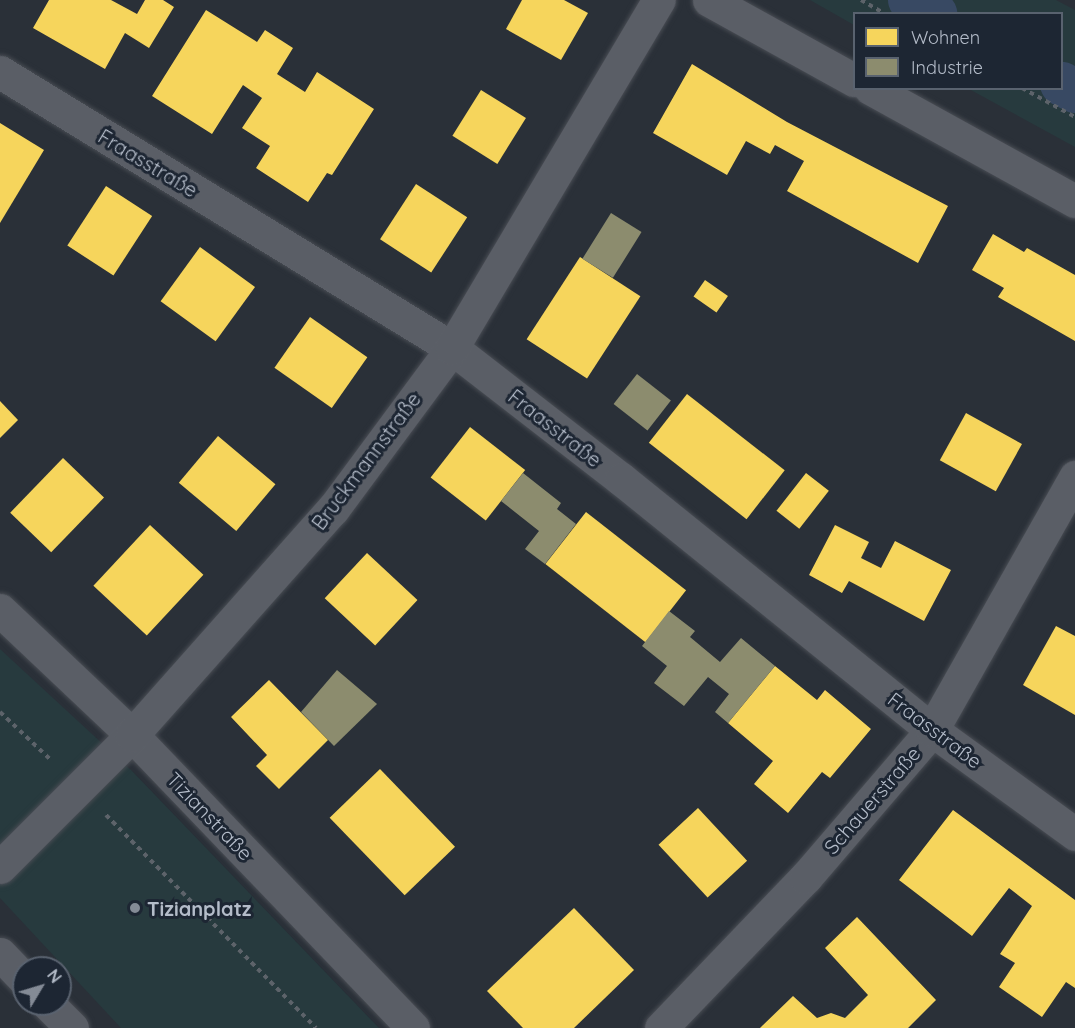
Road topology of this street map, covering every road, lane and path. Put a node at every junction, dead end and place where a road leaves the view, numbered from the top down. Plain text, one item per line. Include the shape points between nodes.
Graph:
1 (659, 0) edge
2 (709, 0) edge
3 (861, 0) edge
4 (882, 12) edge
5 (0, 72) edge
6 (853, 79) edge
7 (874, 90) edge
8 (1026, 90) edge
9 (1075, 117) edge
10 (1075, 201) edge
11 (452, 348) junction
12 (1075, 477) edge
13 (0, 610) edge
14 (0, 712) edge
15 (932, 730) junction
16 (132, 735) junction
17 (80, 788) junction
18 (1075, 834) edge
19 (0, 867) edge
20 (0, 954) edge
21 (12, 966) edge
22 (60, 1016) edge
23 (72, 1028) edge
24 (316, 1028) edge
25 (413, 1028) edge
26 (662, 1028) edge

1 - 11 street, Bruckmannstraße
2 - 6 street
3 - 4 path
5 - 11 street, Fraasstraße
7 - 10 street
8 - 9 path
11 - 15 street, Fraasstraße
11 - 16 street, Bruckmannstraße via 333,509
12 - 15 street, Schauerstraße
13 - 16 street, Tizianstraße
14 - 17 path
15 - 18 street, Fraasstraße
15 - 26 street, Schauerstraße via 806,877
16 - 17 street, Bruckmannstraße
16 - 25 street, Tizianstraße
17 - 19 street, Bruckmannstraße
17 - 24 path
20 - 21 street
22 - 23 street

